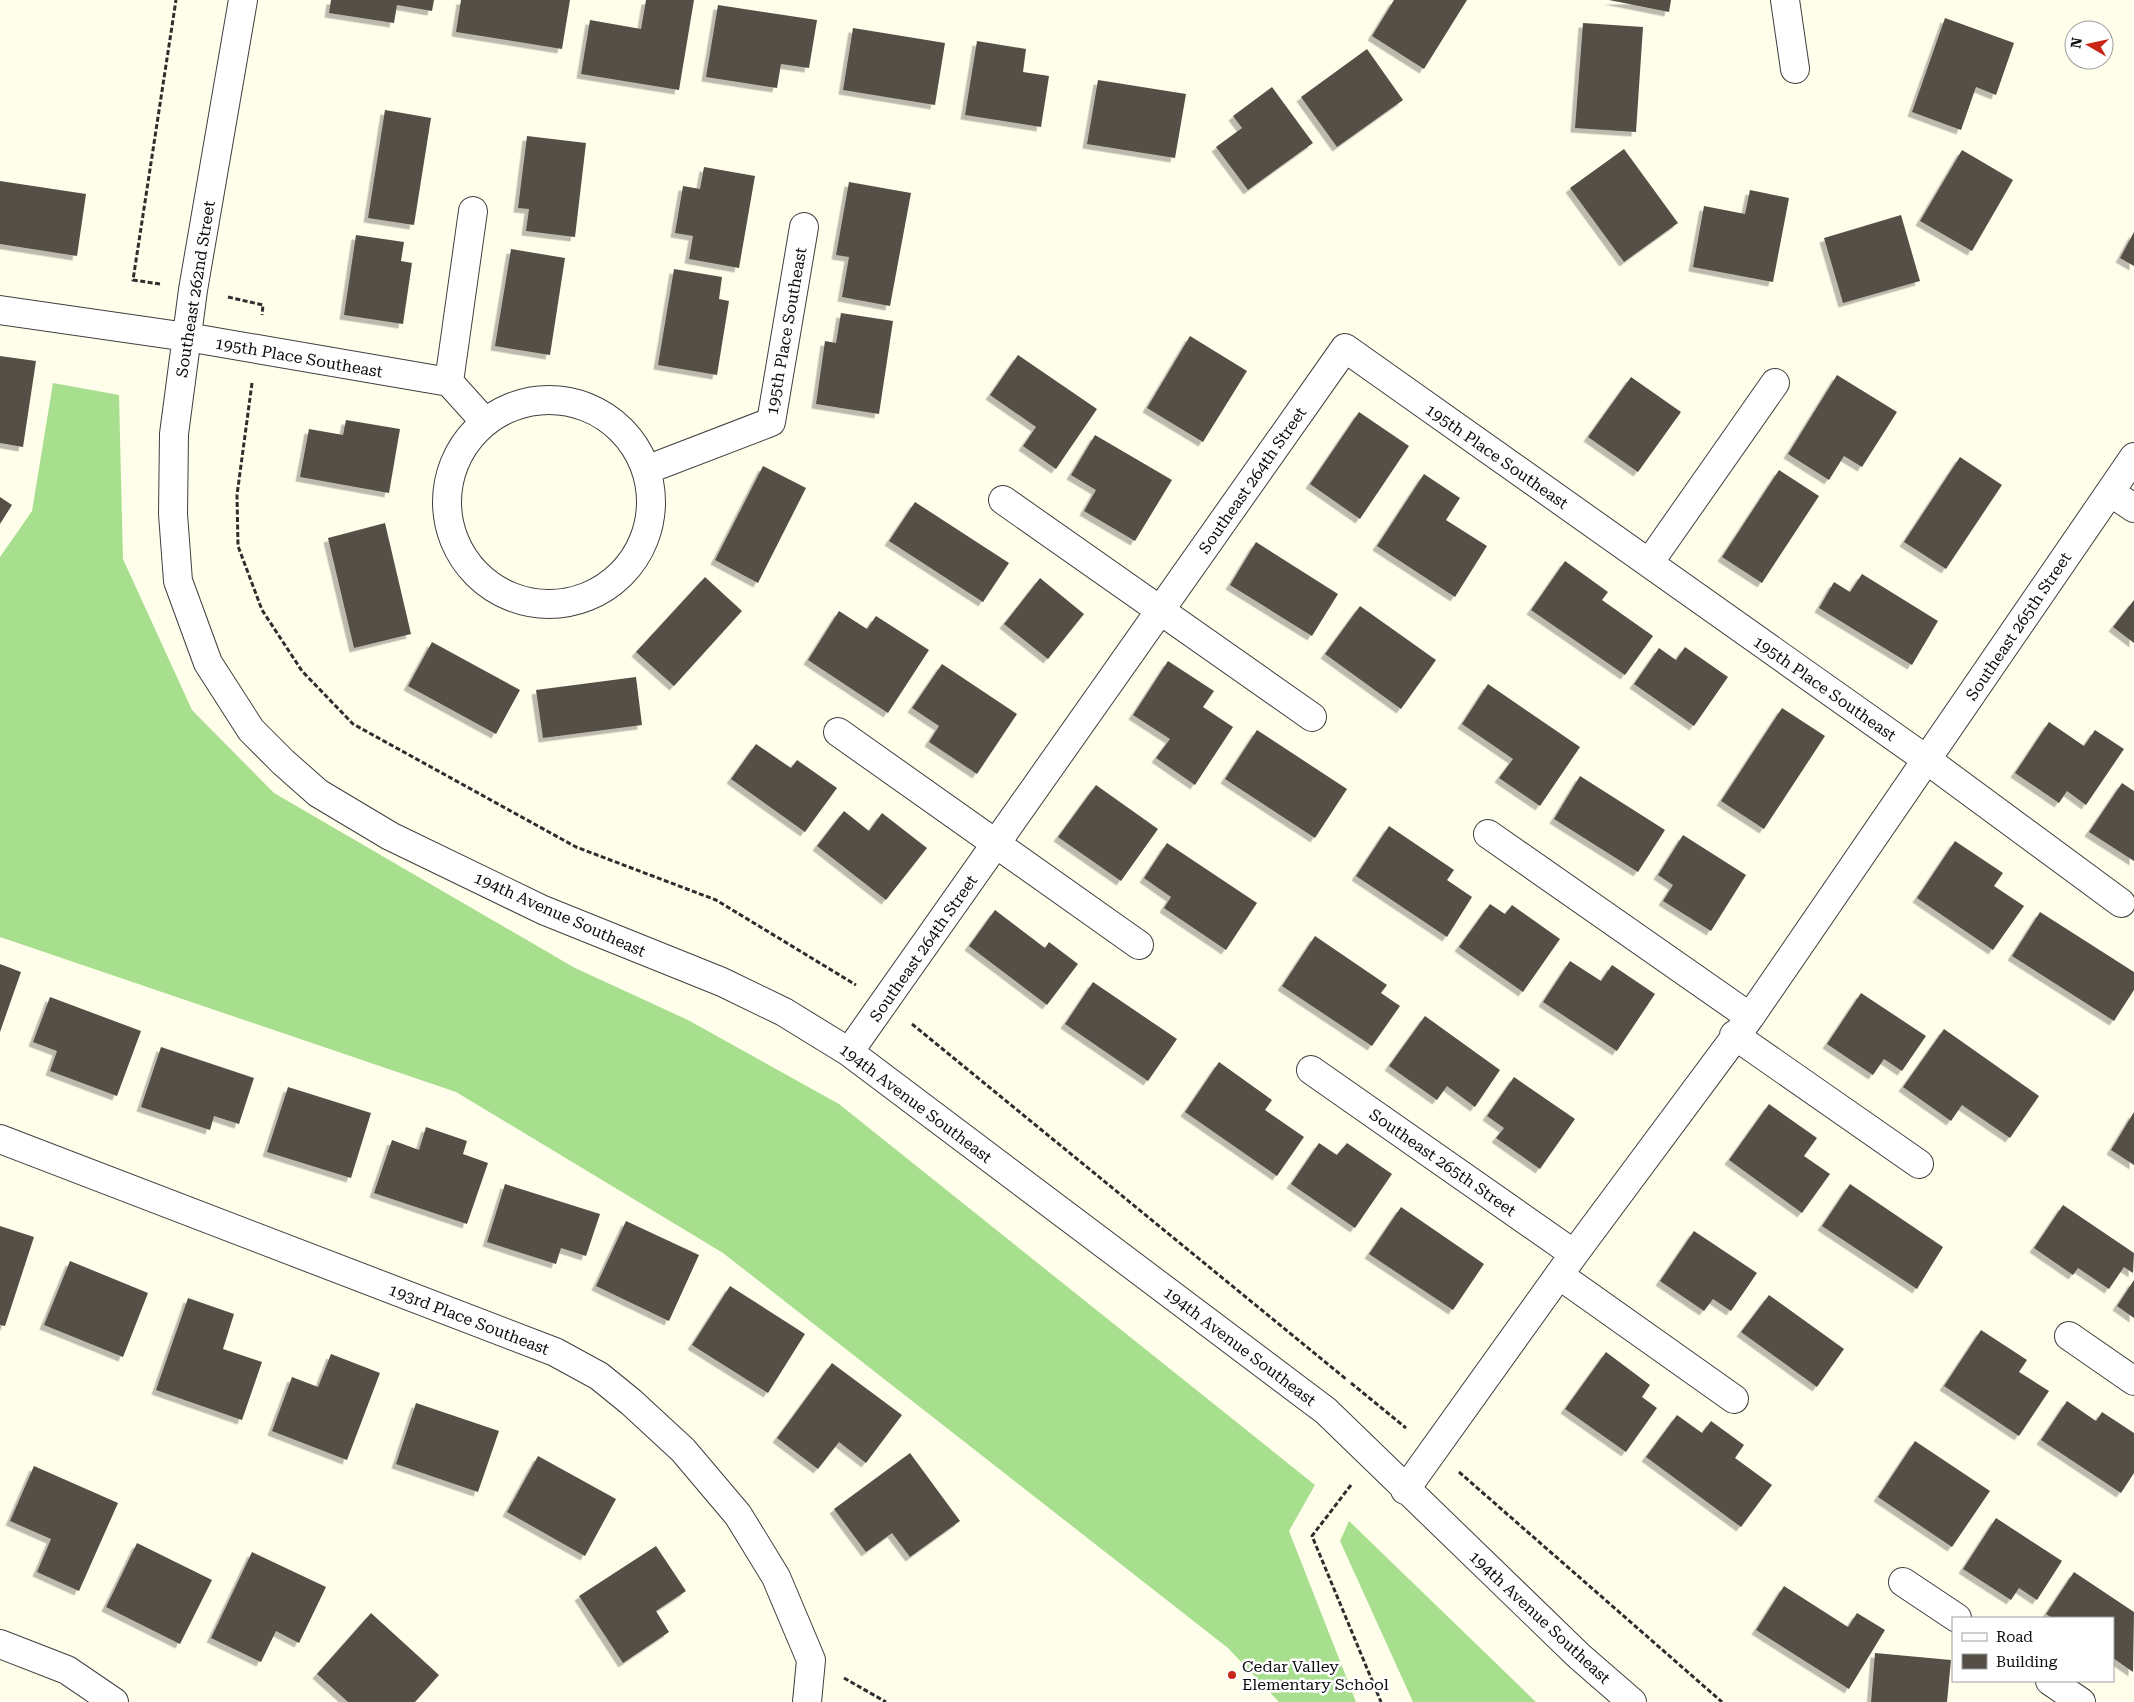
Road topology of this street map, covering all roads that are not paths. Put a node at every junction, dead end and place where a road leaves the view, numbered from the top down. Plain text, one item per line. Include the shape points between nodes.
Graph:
1 (243, 0) edge
2 (1785, 0) edge
3 (1795, 69) dead end
4 (473, 211) dead end
5 (804, 227) dead end
6 (0, 310) edge
7 (187, 337) junction
8 (1345, 348) joint
9 (449, 382) junction
10 (1775, 383) dead end
11 (485, 422) junction
12 (2134, 457) edge
13 (646, 470) junction
14 (2110, 492) junction
15 (1003, 500) dead end
16 (2134, 508) edge
17 (1649, 563) junction
18 (178, 581) joint
19 (1160, 611) junction
20 (1312, 717) dead end
21 (838, 732) dead end
22 (1927, 760) junction
23 (1488, 834) dead end
24 (996, 844) junction
25 (2121, 904) dead end
26 (1139, 945) dead end
27 (1742, 1026) junction
28 (849, 1052) junction
29 (1311, 1070) dead end
30 (0, 1139) edge
31 (1919, 1164) dead end
32 (1567, 1264) junction
33 (2070, 1336) dead end
34 (2134, 1381) edge
35 (1734, 1399) dead end
36 (1405, 1490) junction
37 (1903, 1582) dead end
38 (1956, 1617) edge
39 (0, 1644) edge
40 (2051, 1682) edge
41 (114, 1702) edge
42 (806, 1702) edge
43 (1632, 1702) edge
44 (2081, 1702) edge

1 - 7 street, Southeast 262nd Street
2 - 3 street
4 - 9 street
5 - 13 street, 195th Place Southeast via 771,422
6 - 7 street, 195th Place Southeast
7 - 9 street, 195th Place Southeast
7 - 18 street, Southeast 262nd Street via 174,434 173,514
8 - 17 street, 195th Place Southeast
8 - 19 street, Southeast 264th Street
9 - 11 street
10 - 17 street
11 - 13 street via 506,409 529,402 554,400 578,404 600,413 620,428 636,447
11 - 13 street via 468,440 456,462 448,485 447,510 452,534 463,557 478,576 520,600 545,604 569,602 593,595 619,576 643,542 650,518 651,494
12 - 14 street, Southeast 265th Street
14 - 16 street
14 - 22 street, Southeast 265th Street
15 - 19 street
17 - 22 street, 195th Place Southeast
18 - 28 street, 194th Avenue Southeast via 208,663 251,730 318,792 390,836 543,910 731,986 784,1012
19 - 20 street
19 - 24 street, Southeast 264th Street
21 - 24 street
22 - 25 street
22 - 27 street, Southeast 265th Street
23 - 27 street
24 - 26 street
24 - 28 street, Southeast 264th Street
27 - 31 street
27 - 32 street, Southeast 265th Street
28 - 36 street, 194th Avenue Southeast via 1326,1411 1374,1455
29 - 32 street, Southeast 265th Street
30 - 42 street, 193rd Place Southeast via 555,1352 599,1376 683,1450 738,1515 776,1577 811,1660
32 - 35 street, Southeast 265th Street
32 - 36 street, Southeast 265th Street
33 - 34 street
36 - 43 street, 194th Avenue Southeast via 1579,1656
37 - 38 street
39 - 41 street via 67,1670
40 - 44 street

